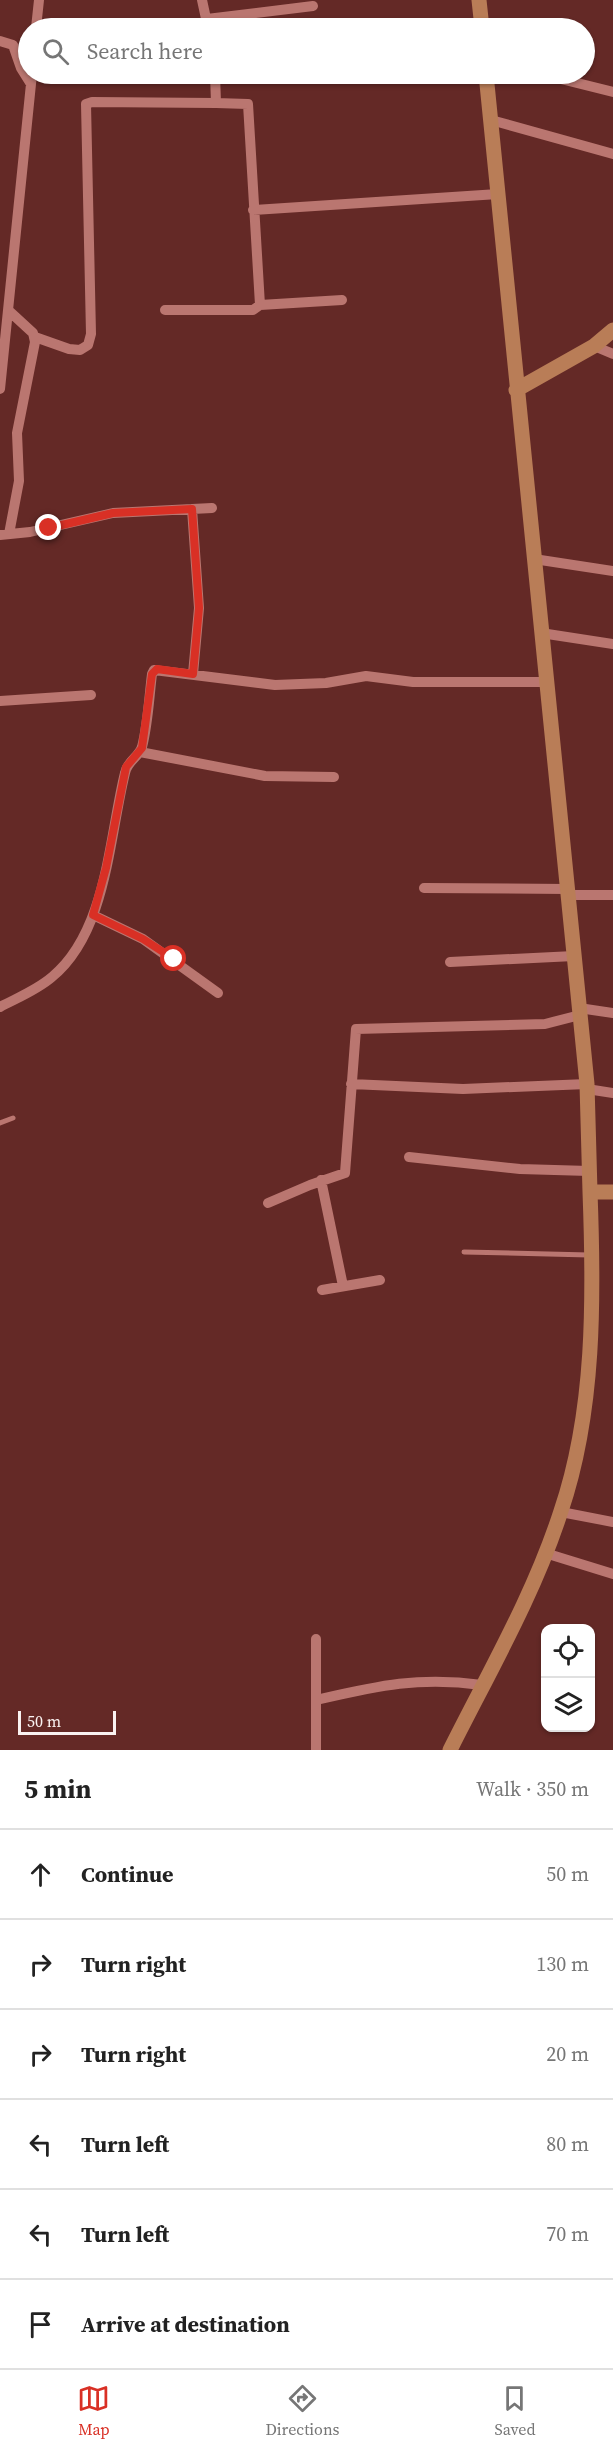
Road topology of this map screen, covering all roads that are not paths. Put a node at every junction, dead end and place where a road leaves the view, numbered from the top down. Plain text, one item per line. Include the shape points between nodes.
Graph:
1 (39, 0) edge
2 (202, 0) edge
3 (479, 0) edge
4 (313, 6) dead end
5 (37, 18) edge
6 (206, 18) edge
7 (243, 18) edge
8 (481, 18) edge
9 (0, 41) edge
10 (18, 59) edge
11 (31, 84) edge
12 (215, 84) edge
13 (487, 84) edge
14 (581, 84) edge
15 (613, 92) edge
16 (216, 103) junction
17 (491, 120) junction
18 (613, 154) edge
19 (498, 194) junction
20 (253, 210) junction
21 (342, 300) dead end
22 (260, 305) junction
23 (8, 310) junction
24 (165, 310) dead end
25 (613, 330) edge
26 (35, 337) junction
27 (594, 346) junction
28 (613, 354) edge
29 (0, 389) edge
30 (516, 390) junction
31 (212, 508) dead end
32 (192, 509) junction
33 (4, 534) edge
34 (534, 559) junction
35 (613, 571) edge
36 (541, 633) junction
37 (613, 644) edge
38 (193, 674) junction
39 (547, 682) junction
40 (91, 695) dead end
41 (0, 701) edge
42 (140, 752) junction
43 (334, 777) dead end
44 (424, 888) dead end
45 (568, 892) junction
46 (613, 895) edge
47 (93, 915) junction
48 (574, 957) junction
49 (450, 962) dead end
50 (218, 993) dead end
51 (0, 1007) edge
52 (580, 1012) junction
53 (613, 1012) edge
54 (351, 1084) junction
55 (587, 1086) junction
56 (613, 1093) edge
57 (13, 1118) dead end
58 (0, 1124) edge
59 (409, 1157) dead end
60 (589, 1171) junction
61 (321, 1180) junction
62 (590, 1192) junction
63 (613, 1192) edge
64 (268, 1203) dead end
65 (464, 1252) dead end
66 (591, 1256) junction
67 (380, 1280) dead end
68 (343, 1286) junction
69 (322, 1290) dead end
70 (561, 1512) junction
71 (613, 1522) edge
72 (545, 1553) junction
73 (613, 1574) edge
74 (316, 1639) dead end
75 (482, 1685) junction
76 (316, 1700) junction
77 (315, 1750) edge
78 (450, 1750) edge

1 - 5 street
2 - 6 street
3 - 8 street
4 - 7 street
9 - 10 street via 13,45
11 - 23 street
12 - 16 street
13 - 17 street
14 - 15 street
16 - 20 street via 248,104
16 - 26 street via 86,104 91,334 88,345 75,350
17 - 18 street
17 - 19 street
19 - 20 street
19 - 30 street
20 - 22 street
21 - 22 street
22 - 24 street via 253,310
23 - 26 street
23 - 29 street
25 - 27 street
26 - 33 street via 17,433 19,481
27 - 28 street
27 - 30 street
30 - 34 street
31 - 32 street
32 - 33 street via 113,513
32 - 38 street via 199,600
34 - 35 street
34 - 36 street
36 - 37 street
36 - 39 street
38 - 39 street via 275,685 326,683 366,676 413,682
38 - 42 street via 157,669 153,672
39 - 45 street
40 - 41 street
42 - 43 street via 265,776
42 - 47 street via 124,773
44 - 45 street
45 - 46 street
45 - 48 street
47 - 50 street via 143,939
47 - 51 street via 60,969 41,985
48 - 49 street
48 - 52 street
52 - 53 street
52 - 54 street via 545,1024 358,1028
52 - 55 street
54 - 55 street via 463,1089
54 - 61 street via 346,1170
55 - 56 street
55 - 60 street
57 - 58 lane
59 - 60 street via 520,1169
60 - 62 street
61 - 64 street
61 - 68 street
62 - 63 street
62 - 66 street
65 - 66 lane
66 - 70 street via 585,1399 572,1476
67 - 68 street
68 - 69 street
70 - 71 street
70 - 72 street
72 - 73 street
72 - 75 street via 526,1600
74 - 76 street
75 - 76 street via 409,1681
75 - 78 street
76 - 77 street

